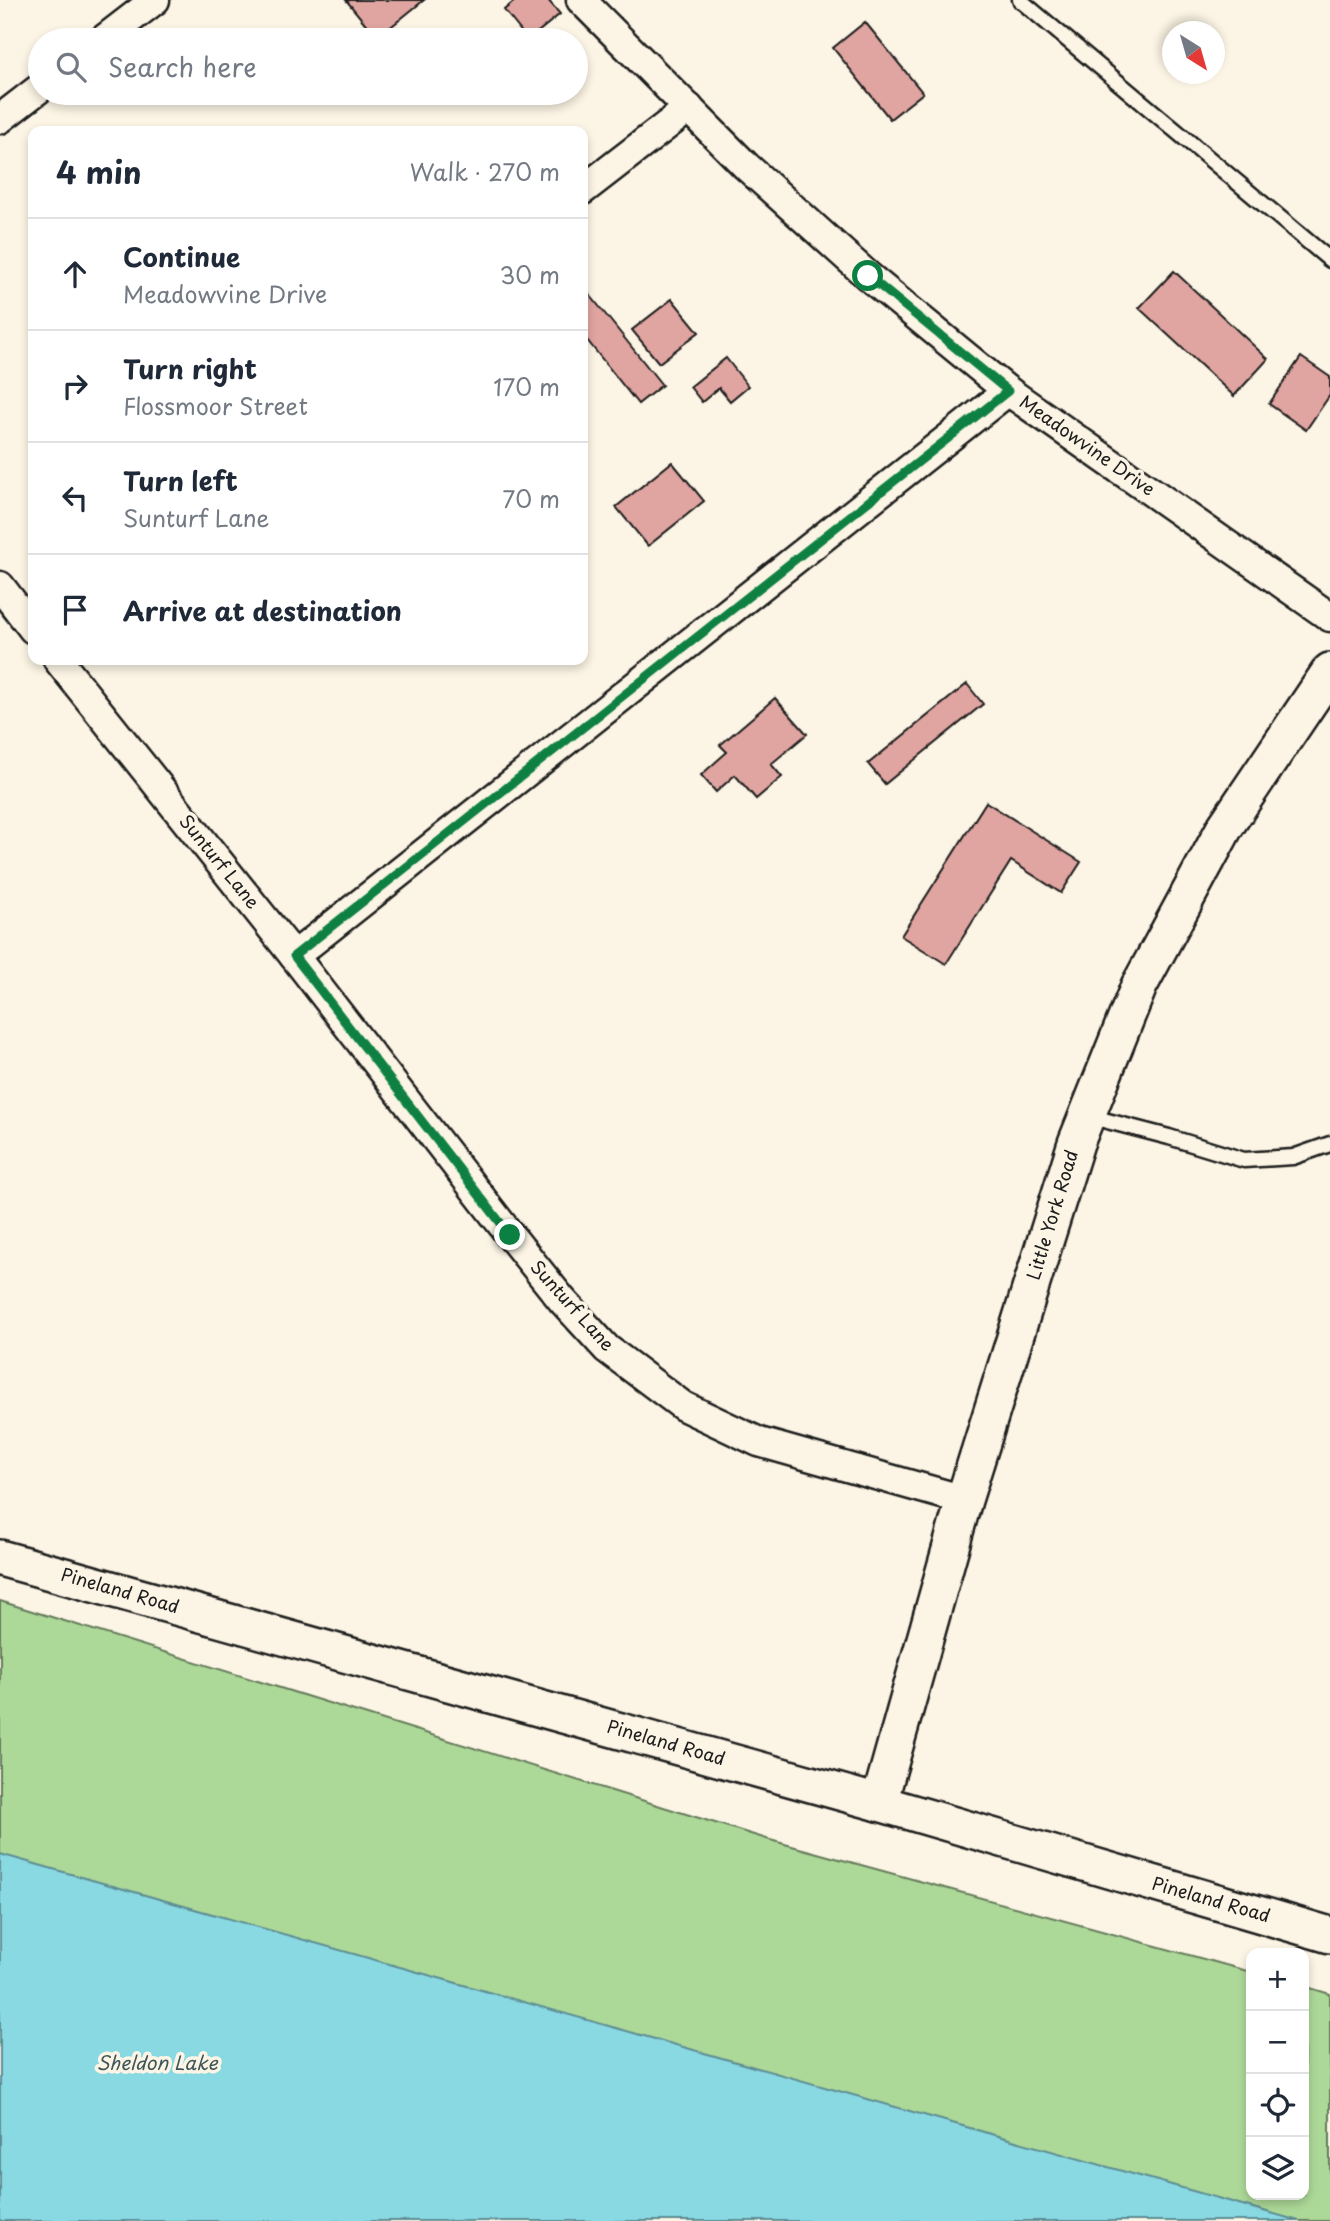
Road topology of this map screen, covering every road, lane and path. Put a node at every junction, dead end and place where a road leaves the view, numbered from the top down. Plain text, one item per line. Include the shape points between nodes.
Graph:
1 (155, 0) edge
2 (581, 0) edge
3 (1020, 0) edge
4 (119, 28) edge
5 (28, 98) edge
6 (689, 108) junction
7 (0, 119) edge
8 (588, 186) edge
9 (1330, 260) edge
10 (1008, 391) junction
11 (0, 586) edge
12 (1330, 617) edge
13 (28, 619) edge
14 (62, 665) edge
15 (1330, 671) edge
16 (294, 956) junction
17 (1087, 1116) junction
18 (1330, 1144) edge
19 (964, 1500) junction
20 (0, 1558) edge
21 (879, 1803) junction
22 (1330, 1935) edge

1 - 4 street
2 - 6 street, Meadowvine Drive
3 - 9 lane
5 - 7 street
6 - 8 street
6 - 10 street, Meadowvine Drive via 868,276
10 - 12 street, Meadowvine Drive
10 - 16 street
11 - 13 street
14 - 16 street, Sunturf Lane
15 - 17 street, Little York Road via 1225,827 1139,986
16 - 19 street, Sunturf Lane via 510,1235 607,1349 683,1406 759,1442
17 - 18 lane via 1244,1160 1293,1157
17 - 19 street, Little York Road
19 - 21 street, Little York Road
20 - 21 street, Pineland Road
21 - 22 street, Pineland Road

